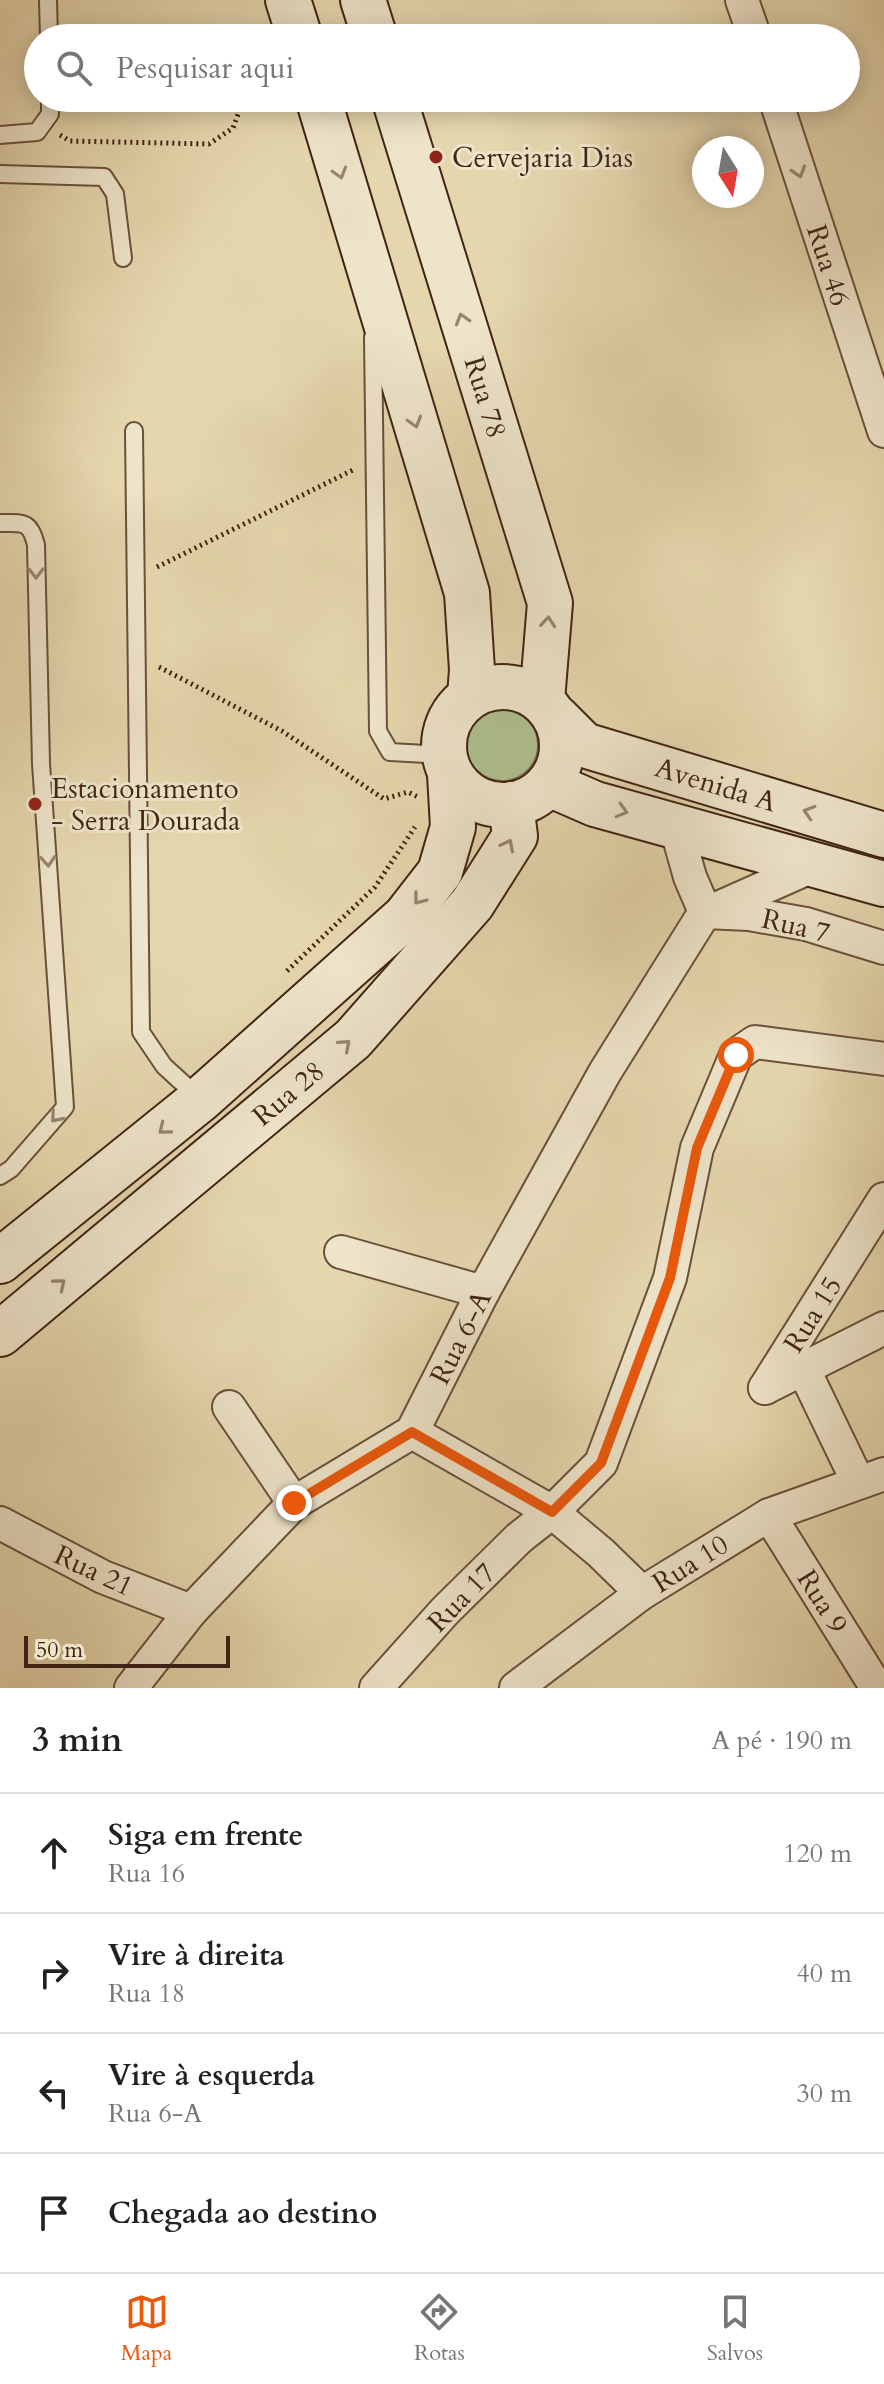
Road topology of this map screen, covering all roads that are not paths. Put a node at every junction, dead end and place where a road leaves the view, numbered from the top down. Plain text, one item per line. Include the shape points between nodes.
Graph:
1 (48, 0) edge
2 (288, 0) edge
3 (363, 0) edge
4 (742, 0) edge
5 (49, 24) edge
6 (296, 24) edge
7 (371, 24) edge
8 (750, 24) edge
9 (50, 112) edge
10 (322, 112) edge
11 (398, 112) edge
12 (780, 112) edge
13 (0, 135) edge
14 (0, 174) edge
15 (123, 258) dead end
16 (372, 279) junction
17 (134, 431) dead end
18 (884, 431) edge
19 (0, 523) edge
20 (470, 696) junction
21 (549, 709) junction
22 (438, 776) junction
23 (549, 784) junction
24 (511, 804) junction
25 (676, 827) junction
26 (884, 835) edge
27 (815, 865) junction
28 (884, 884) edge
29 (705, 912) junction
30 (884, 948) edge
31 (884, 1059) edge
32 (201, 1099) junction
33 (6, 1172) edge
34 (884, 1199) edge
35 (341, 1252) dead end
36 (0, 1261) edge
37 (483, 1292) junction
38 (884, 1328) edge
39 (0, 1334) edge
40 (803, 1368) junction
41 (229, 1407) dead end
42 (412, 1432) junction
43 (871, 1478) edge
44 (294, 1503) junction
45 (552, 1512) junction
46 (769, 1515) junction
47 (0, 1523) edge
48 (642, 1593) junction
49 (191, 1611) junction
50 (131, 1688) edge
51 (376, 1688) edge
52 (516, 1688) edge
53 (877, 1688) edge

1 - 5 lane
2 - 6 main road
3 - 7 main road
4 - 8 street
9 - 13 lane via 37,132
10 -> 16 main road
21 -> 11 main road, Rua 78 via 550,603
12 -> 18 street, Rua 46
14 - 15 lane via 104,177 115,194
16 -> 20 main road via 467,593
16 - 22 lane via 378,731 390,752
17 - 32 lane via 141,1032 164,1066
19 -> 33 lane via 23,523 32,530 36,545 41,764 65,1107
20 - 21 main road via 507,686 526,690
20 - 22 main road via 448,722
21 - 23 main road via 562,735 563,752
26 -> 21 main road, Avenida A via 584,745
22 - 24 main road via 476,799
22 -> 32 main road, Rua 28 via 453,827 440,872 405,917
23 - 24 main road via 526,801
23 -> 25 main road, Avenida A via 595,804
39 -> 24 main road, Rua 28 via 353,1039 472,904 515,836
25 - 27 main road, Avenida A
25 - 29 street
27 - 28 main road, Avenida A
27 - 29 street
29 - 30 street, Rua 7 via 806,924
29 - 37 street, Rua 6-A via 605,1072
31 - 45 street, Rua 17 via 755,1042 736,1055 697,1148 670,1278 601,1463
32 -> 36 main road, Rua 28
34 - 40 street, Rua 15 via 765,1388
35 - 37 street
37 - 42 street, Rua 6-A
38 - 40 street
40 - 43 street
41 - 44 street
42 - 44 street
42 - 45 street
43 - 46 street, Rua 10
44 - 49 street
45 - 48 street
45 - 51 street, Rua 17 via 445,1611
46 - 48 street, Rua 10
46 - 53 street, Rua 9
47 - 49 street, Rua 21 via 103,1577
48 - 52 street, Rua 10
49 - 50 street

